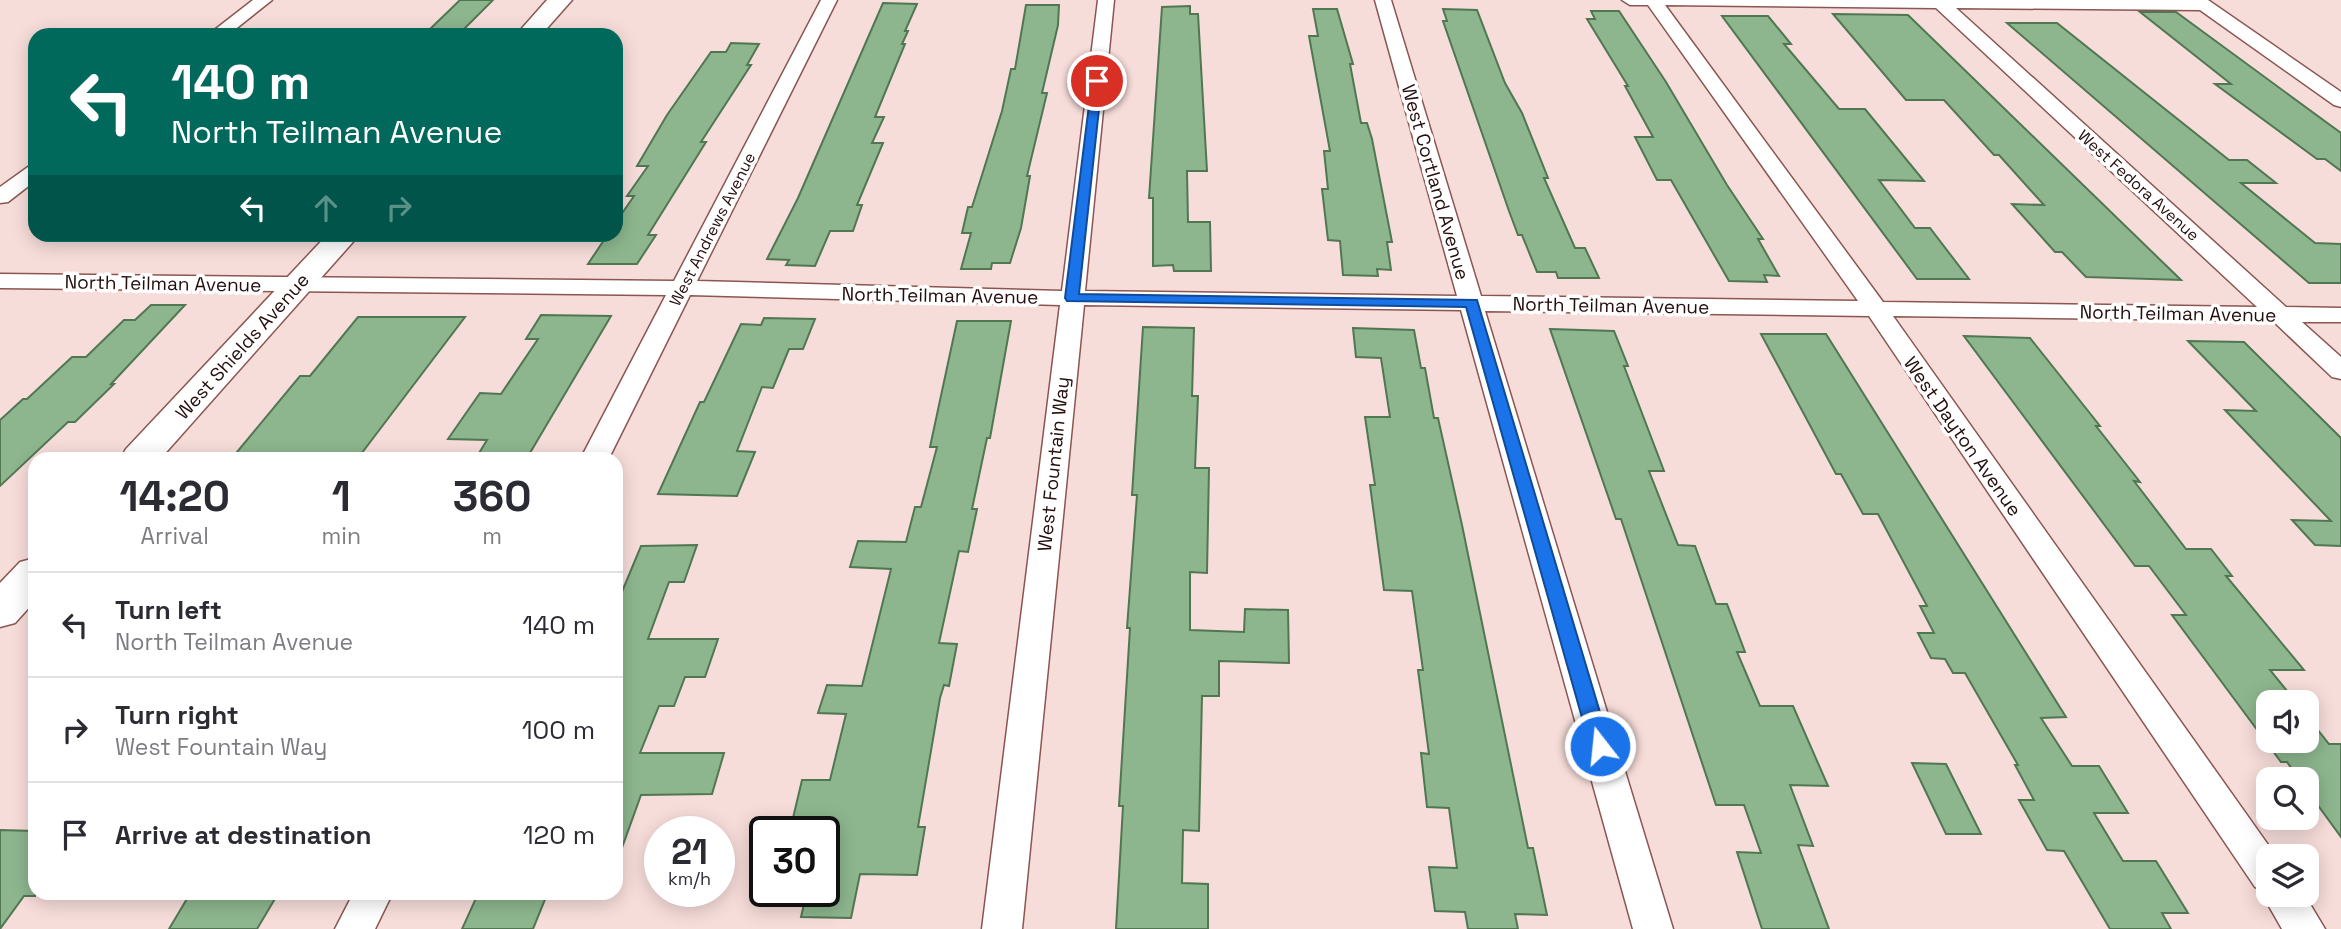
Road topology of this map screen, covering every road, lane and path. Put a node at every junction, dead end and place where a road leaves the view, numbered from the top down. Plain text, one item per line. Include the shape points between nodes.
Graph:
1 (264, 0) edge
2 (560, 0) edge
3 (829, 0) edge
4 (1106, 0) edge
5 (1383, 0) edge
6 (1630, 0) edge
7 (1654, 0) edge
8 (1939, 2) edge
9 (2201, 3) edge
10 (226, 28) edge
11 (534, 28) edge
12 (2341, 101) edge
13 (28, 176) edge
14 (0, 197) edge
15 (338, 242) edge
16 (0, 281) edge
17 (298, 285) junction
18 (682, 288) junction
19 (1072, 298) junction
20 (1472, 303) junction
21 (1876, 309) junction
22 (2280, 314) junction
23 (2341, 316) edge
24 (2341, 371) edge
25 (145, 452) edge
26 (598, 452) edge
27 (28, 581) edge
28 (0, 611) edge
29 (2256, 858) edge
30 (370, 900) edge
31 (2290, 907) edge
32 (355, 929) edge
33 (1002, 929) edge
34 (1653, 929) edge
35 (2305, 929) edge

1 - 10 street
2 - 11 main road
3 - 18 street, West Andrews Avenue
4 - 19 street, West Fountain Way
5 - 20 street, West Cortland Avenue
6 - 7 street
7 - 8 street
7 - 21 street, West Dayton Avenue
8 - 9 street
8 - 22 street, West Fedora Avenue
9 - 12 street
13 - 14 street
15 - 17 main road, West Shields Avenue
16 - 17 street, North Teilman Avenue
17 - 18 street, North Teilman Avenue
17 - 25 main road, West Shields Avenue
18 - 19 street, North Teilman Avenue
18 - 26 street, West Andrews Avenue
19 - 20 street, North Teilman Avenue
19 - 33 street, West Fountain Way
20 - 21 street, North Teilman Avenue
20 - 34 street, West Cortland Avenue
21 - 22 street, North Teilman Avenue
21 - 29 street, West Dayton Avenue
22 - 23 street, North Teilman Avenue
22 - 24 street, West Fedora Avenue
27 - 28 main road
30 - 32 street
31 - 35 street

